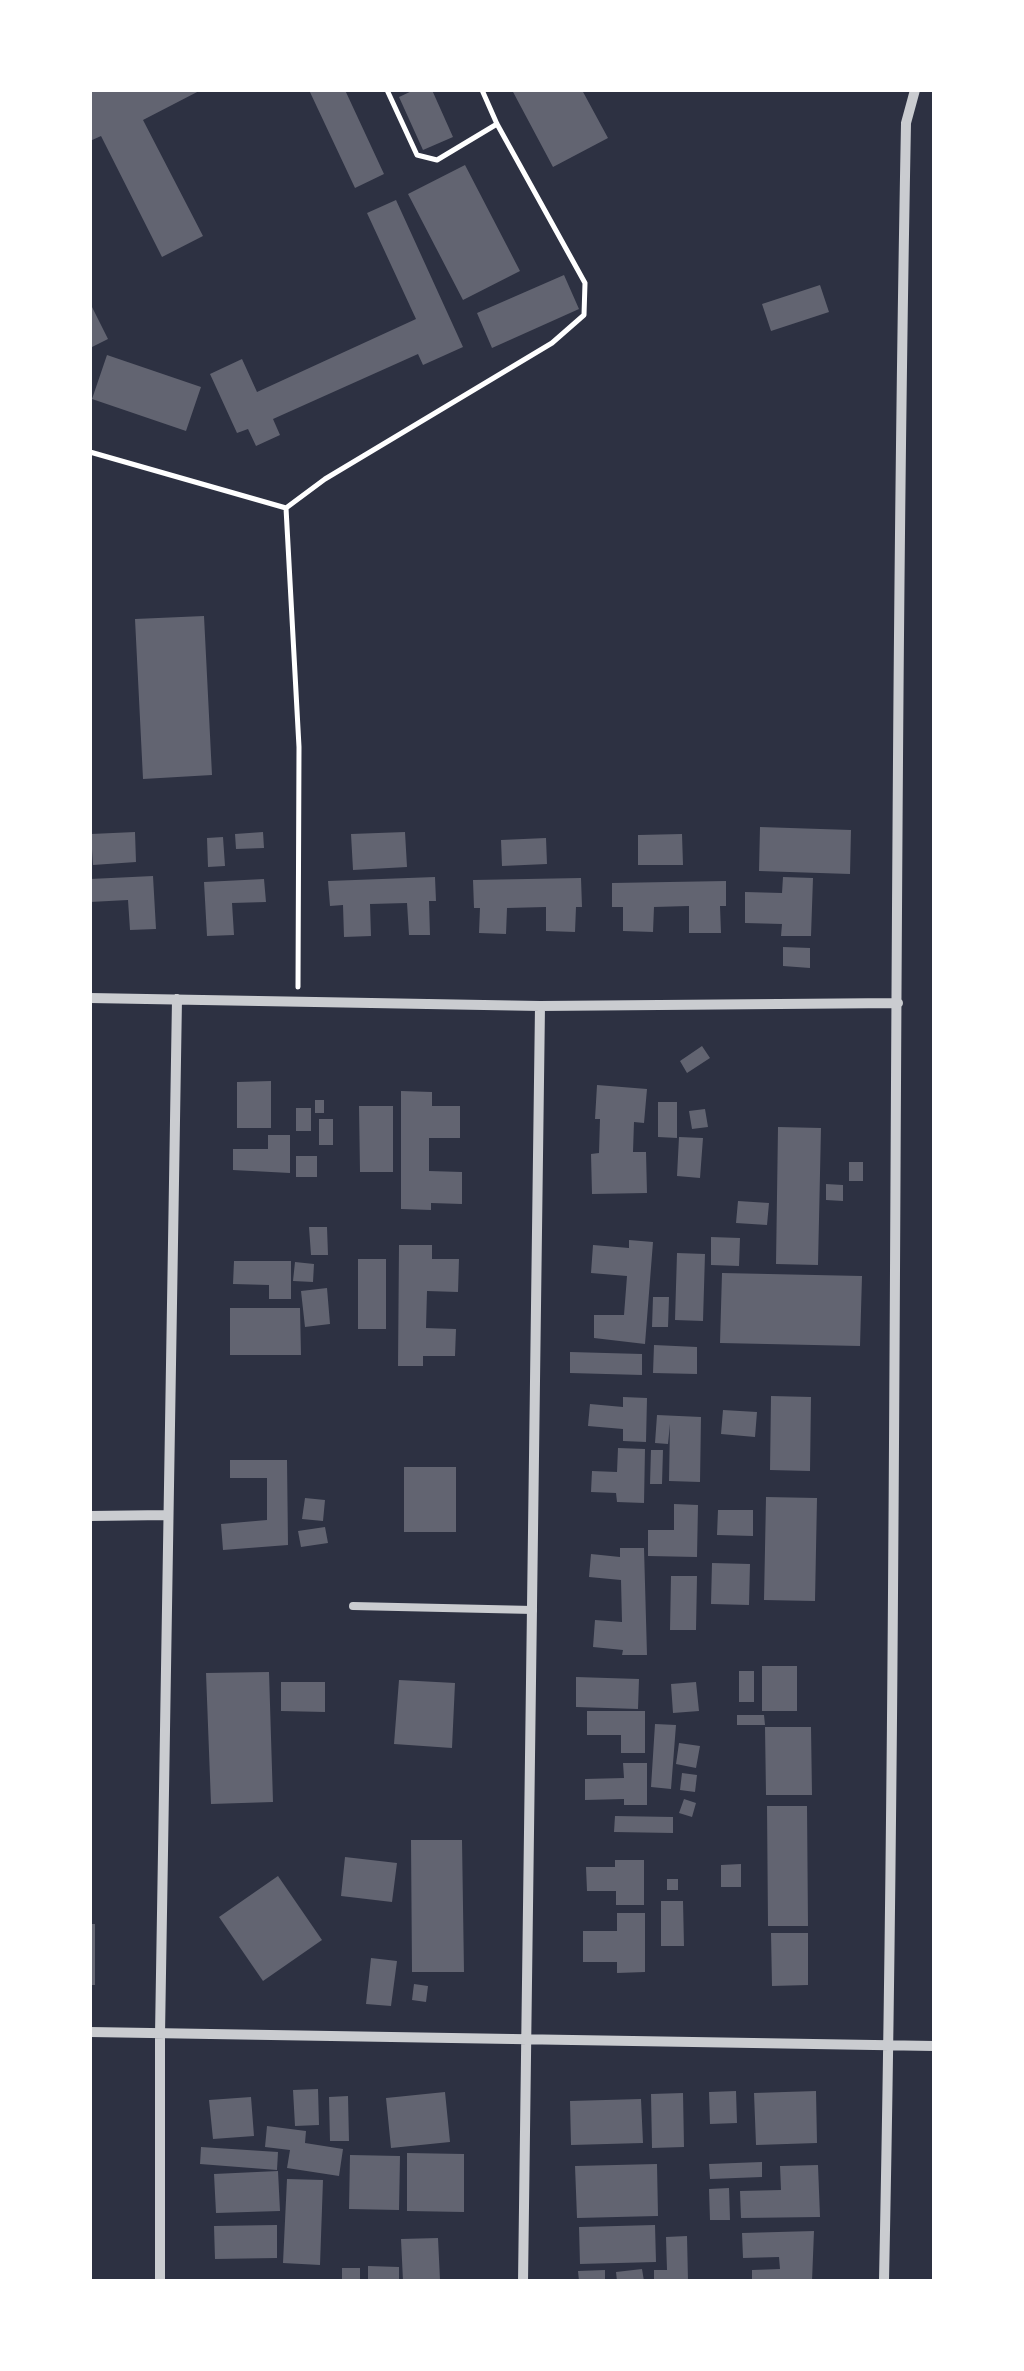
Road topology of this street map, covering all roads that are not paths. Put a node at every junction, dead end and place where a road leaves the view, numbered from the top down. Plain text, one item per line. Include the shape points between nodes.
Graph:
1 (915, 90) edge
2 (90, 998) edge
3 (177, 999) junction
4 (898, 1003) junction
5 (540, 1006) junction
6 (167, 1515) junction
7 (90, 1516) edge
8 (352, 1606) dead end
9 (534, 1610) junction
10 (90, 2032) edge
11 (160, 2034) junction
12 (528, 2040) junction
13 (888, 2046) junction
14 (934, 2046) edge
15 (160, 2281) edge
16 (523, 2281) edge
17 (884, 2281) edge

1 - 4 street via 906,123 897,567
2 - 3 street
3 - 5 street
3 - 6 street
4 - 5 street
4 - 13 street
5 - 9 street
6 - 7 street
6 - 11 street
8 - 9 lane
9 - 12 street
10 - 11 street
11 - 12 street
11 - 15 street
12 - 13 street
12 - 16 street
13 - 14 street
13 - 17 street

